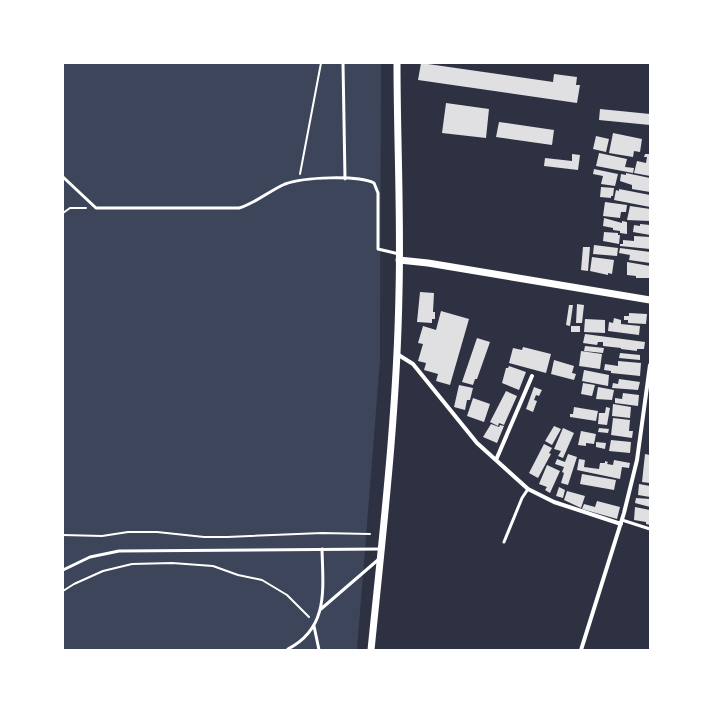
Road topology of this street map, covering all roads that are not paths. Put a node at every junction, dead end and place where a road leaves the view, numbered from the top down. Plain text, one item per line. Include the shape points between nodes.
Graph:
1 (343, 63) edge
2 (397, 63) edge
3 (63, 177) edge
4 (345, 179) junction
5 (399, 257) junction
6 (650, 300) edge
7 (397, 354) junction
8 (650, 364) edge
9 (532, 376) dead end
10 (496, 460) junction
11 (528, 489) junction
12 (621, 522) junction
13 (650, 529) edge
14 (504, 542) dead end
15 (322, 549) junction
16 (381, 549) junction
17 (380, 557) junction
18 (63, 570) edge
19 (321, 609) junction
20 (314, 626) junction
21 (288, 649) dead end
22 (319, 650) edge
23 (371, 650) edge
24 (580, 650) edge

1 - 4 lane
2 - 5 street
3 - 4 lane via 96,208 239,208 298,181
4 - 5 lane via 365,179 374,183 378,193 378,249
5 - 6 street
5 - 7 street
7 - 10 street via 413,364 477,443
7 - 16 street
8 - 12 street via 636,460
9 - 10 street
10 - 11 street
11 - 12 street via 554,502
11 - 14 lane
12 - 13 lane
12 - 24 street
15 - 16 lane
15 - 18 lane via 119,551 90,557
15 - 19 lane
16 - 17 street
17 - 19 lane
17 - 23 street
19 - 20 lane
20 - 21 lane via 308,636
20 - 22 lane

